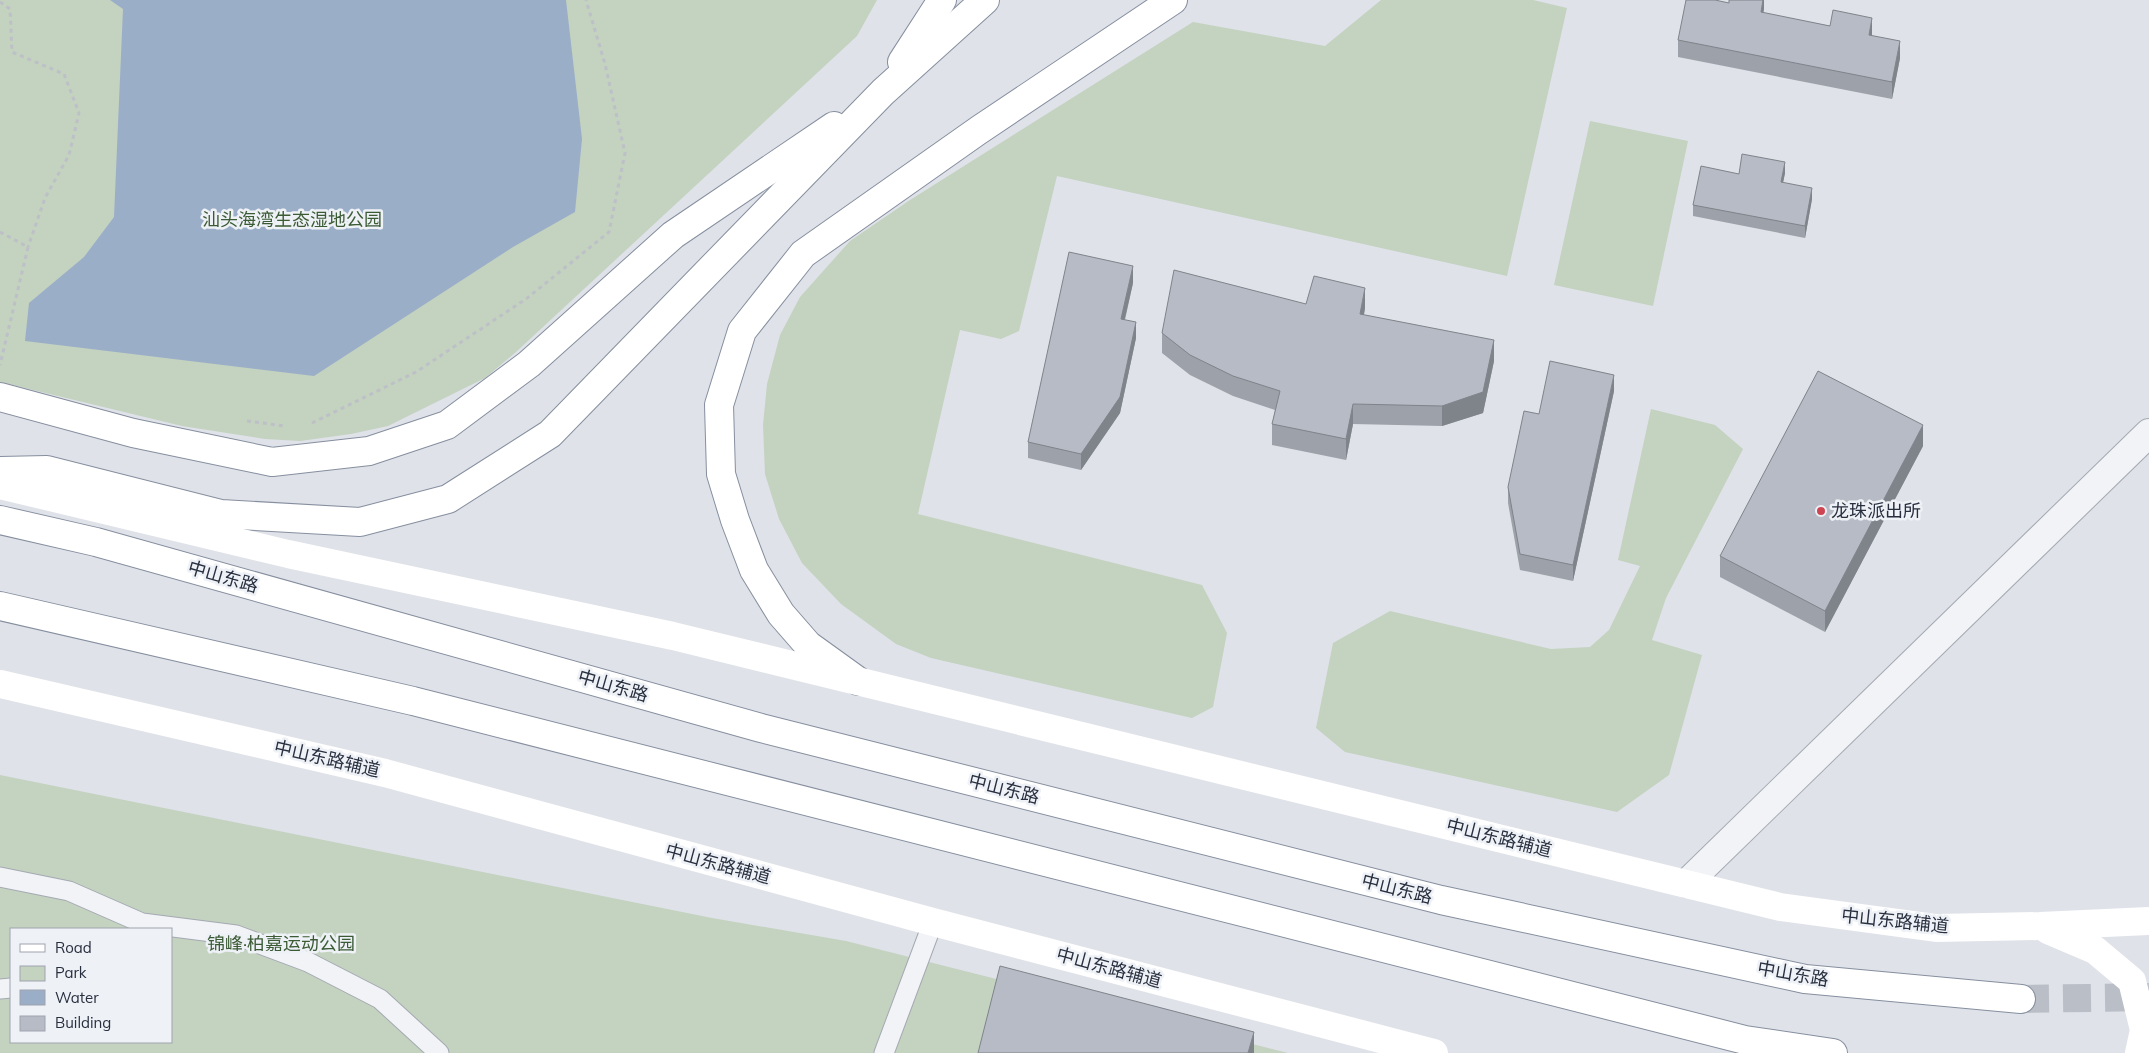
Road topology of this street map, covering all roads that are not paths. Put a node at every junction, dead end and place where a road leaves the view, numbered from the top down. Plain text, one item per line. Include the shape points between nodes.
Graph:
1 (942, 0) edge
2 (985, 0) edge
3 (1173, 0) edge
4 (883, 92) junction
5 (0, 397) edge
6 (2149, 433) edge
7 (0, 472) edge
8 (0, 485) edge
9 (0, 520) edge
10 (0, 606) edge
11 (858, 681) junction
12 (0, 684) edge
13 (0, 877) edge
14 (1687, 884) junction
15 (2149, 921) edge
16 (933, 922) junction
17 (137, 926) edge
18 (2040, 926) junction
19 (159, 928) edge
20 (172, 929) edge
21 (2021, 999) tunnel mouth
22 (439, 1053) edge
23 (884, 1053) edge
24 (1434, 1053) edge
25 (1833, 1053) edge
26 (2139, 1053) edge

1 - 4 main road
2 - 4 main road
3 - 11 main road via 803,254 742,331 719,405 721,474 735,520 754,570 781,614 808,645
4 - 5 main road via 672,235 529,364 447,425 370,451 272,462 133,433
4 - 7 main road via 550,434 448,499 360,522 330,521 221,514 47,470
6 - 14 street
8 - 11 main road, 中山东路辅道 via 288,554 673,636
9 - 21 main road, 中山东路 via 96,542 761,728 1442,900 1805,979
10 - 25 main road via 413,702 1745,1040
11 - 14 main road, 中山东路辅道
12 - 16 main road, 中山东路辅道 via 385,773
13 - 17 lane via 69,891
14 - 18 main road, 中山东路辅道 via 1780,907 1936,928
15 - 18 main road, 中山东路辅道
16 - 23 lane
16 - 24 main road, 中山东路辅道
17 - 19 lane
18 - 26 main road via 2095,950 2132,981 2144,1030
20 - 22 lane via 236,935 308,962 380,999

